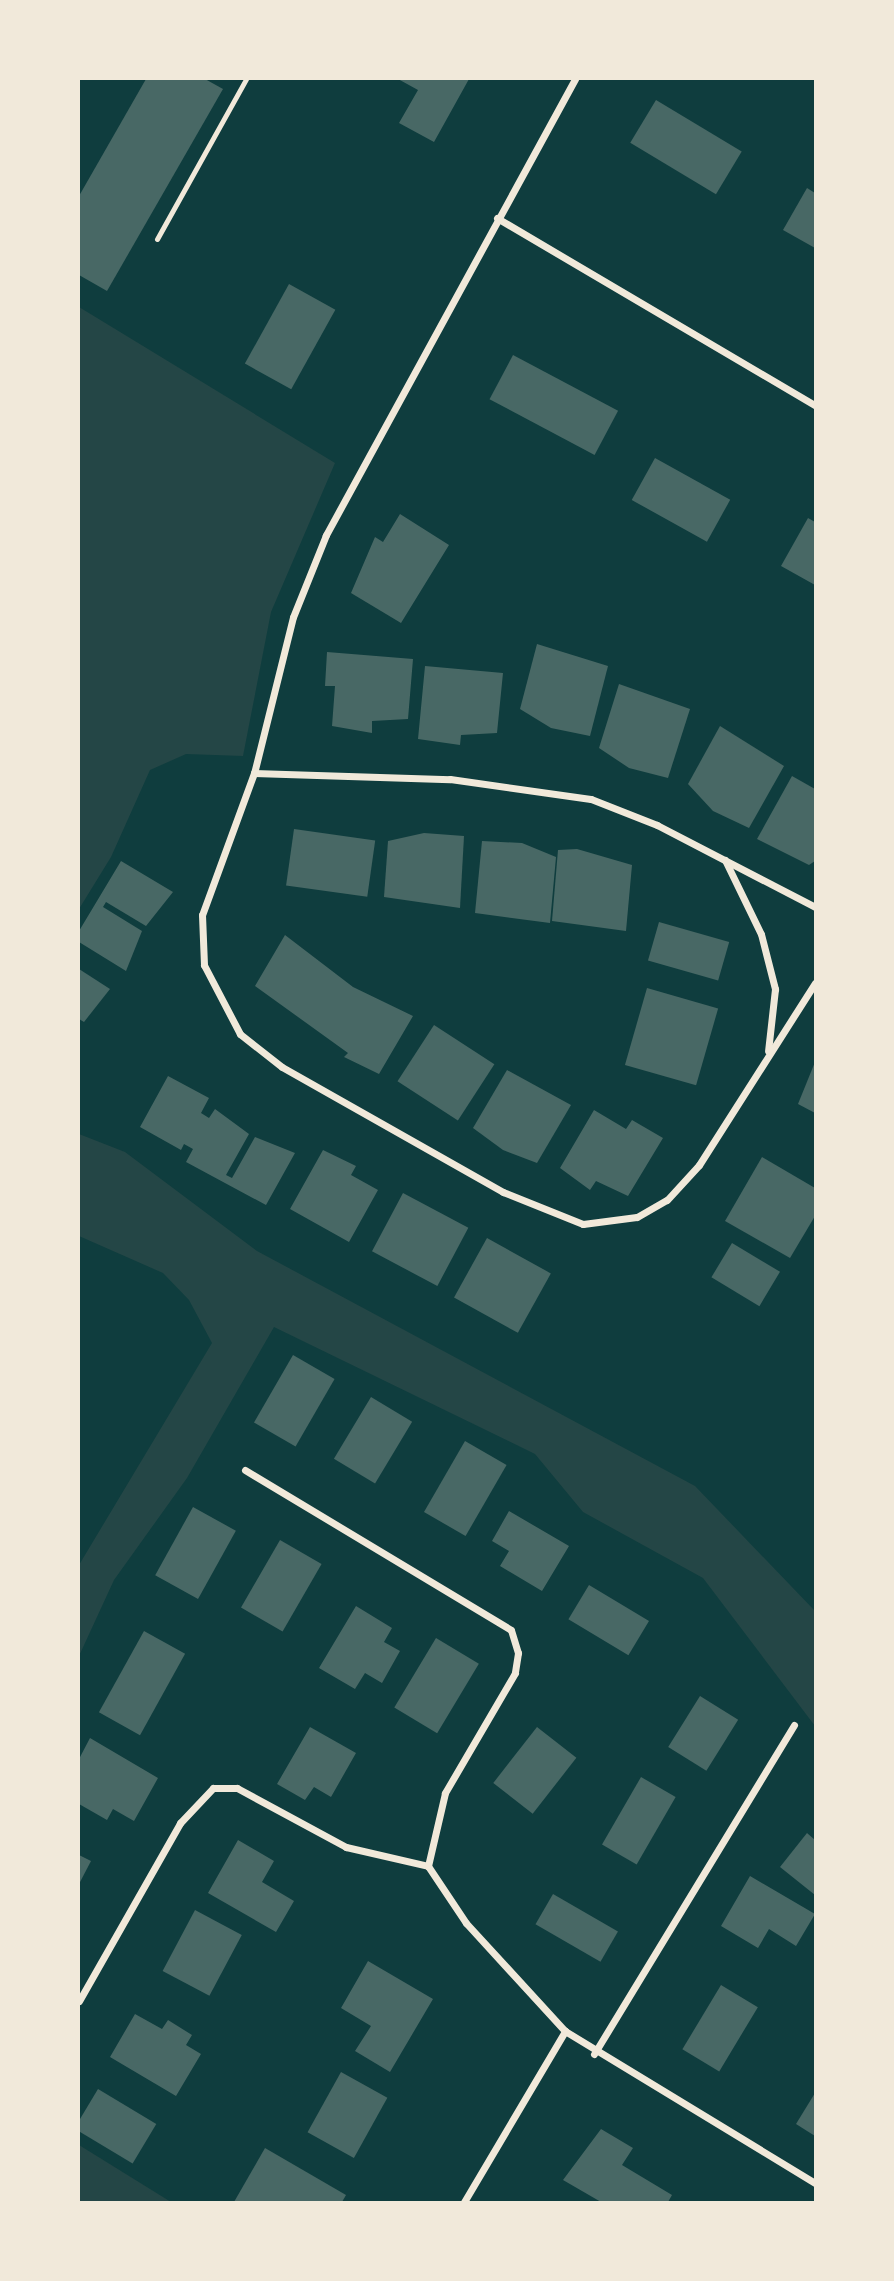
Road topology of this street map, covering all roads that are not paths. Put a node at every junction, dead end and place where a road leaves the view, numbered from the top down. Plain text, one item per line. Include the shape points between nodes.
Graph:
1 (246, 79) edge
2 (575, 79) edge
3 (497, 218) junction
4 (158, 239) dead end
5 (815, 405) edge
6 (254, 773) junction
7 (724, 859) junction
8 (815, 907) edge
9 (815, 983) edge
10 (768, 1053) junction
11 (245, 1470) dead end
12 (793, 1725) dead end
13 (428, 1866) junction
14 (79, 2001) edge
15 (565, 2031) junction
16 (594, 2054) junction
17 (815, 2183) edge
18 (464, 2202) edge

1 - 4 lane
2 - 3 street
3 - 5 street
3 - 6 street via 326,535 293,617
6 - 7 street via 524,786 591,799
6 - 10 street via 202,915 204,965 240,1034 282,1067 503,1192 545,1213 605,1222 637,1217 667,1200 699,1165
7 - 8 street
7 - 10 street via 761,934 775,989
9 - 10 street
11 - 13 street via 510,1630 518,1653 515,1673 445,1793
12 - 16 street
13 - 14 street via 346,1847 237,1788 213,1788 180,1823
13 - 15 street via 466,1923
15 - 16 street
15 - 18 street
16 - 17 street

